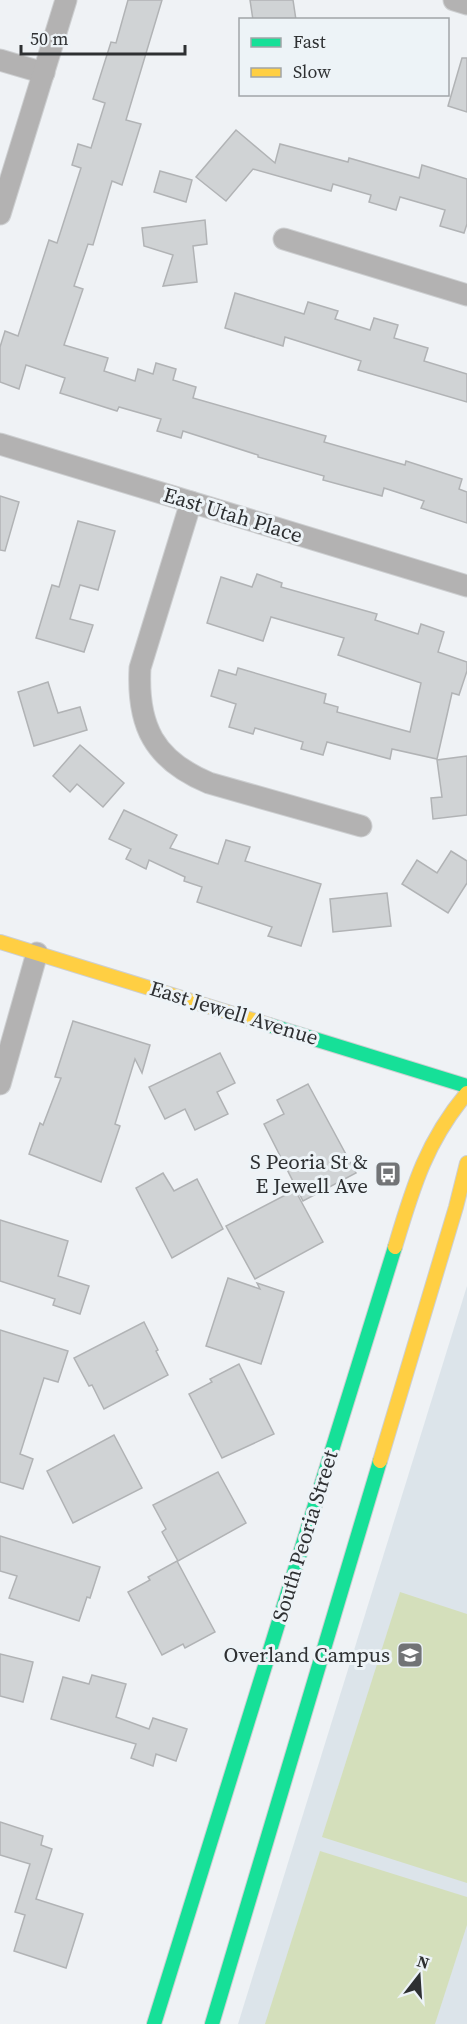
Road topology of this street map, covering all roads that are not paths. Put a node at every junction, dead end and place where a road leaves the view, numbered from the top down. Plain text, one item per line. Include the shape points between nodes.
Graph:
1 (66, 0) edge
2 (454, 0) edge
3 (467, 4) edge
4 (0, 60) edge
5 (44, 74) junction
6 (0, 214) edge
7 (284, 239) dead end
8 (467, 295) edge
9 (0, 444) edge
10 (191, 502) junction
11 (467, 586) edge
12 (361, 826) dead end
13 (0, 942) edge
14 (37, 953) junction
15 (0, 1084) edge
16 (467, 1086) edge
17 (467, 1093) edge
18 (467, 1163) edge
19 (154, 2024) edge
20 (212, 2024) edge

1 - 5 street
2 - 3 street
4 - 5 street
5 - 6 street
7 - 8 street
9 - 10 street, East Utah Place
10 - 11 street, East Utah Place
10 - 12 street via 140,668 144,720 155,743 168,759 209,783
13 - 14 main road, East Jewell Avenue
14 - 15 street
14 - 16 main road, East Jewell Avenue
17 - 19 main road, South Peoria Street via 433,1141 409,1201
18 - 20 main road

